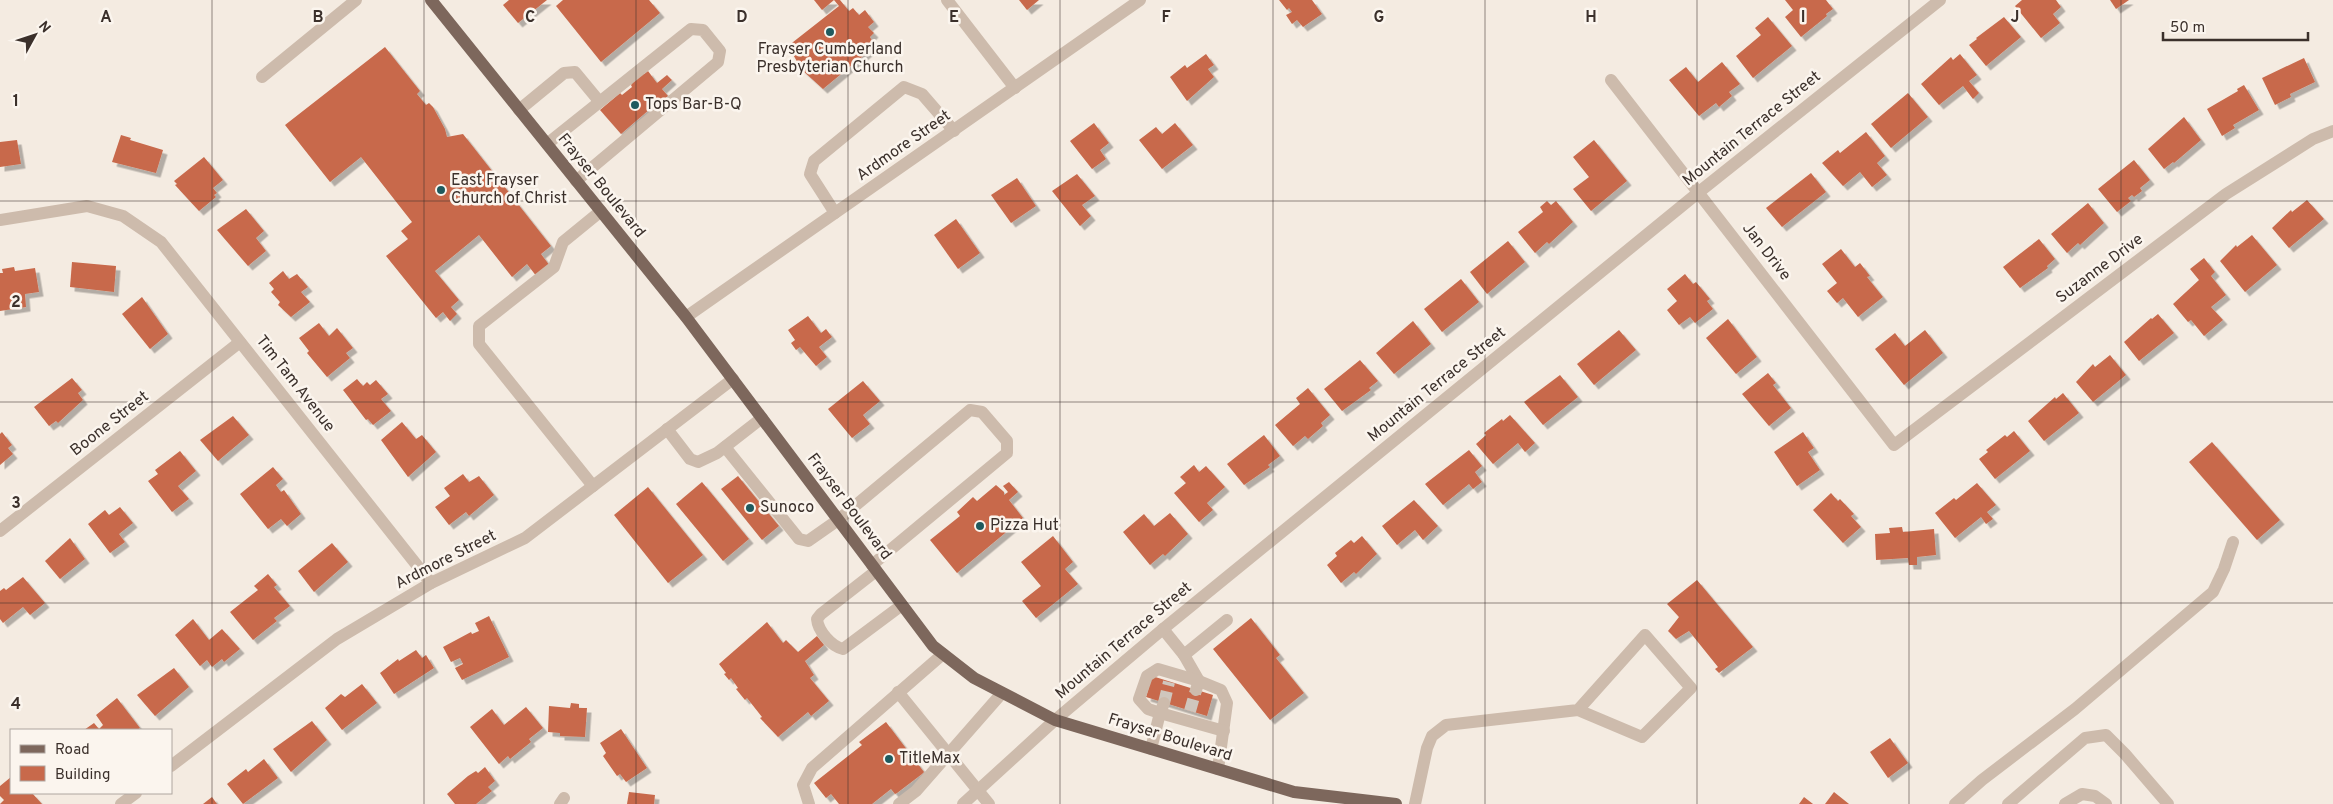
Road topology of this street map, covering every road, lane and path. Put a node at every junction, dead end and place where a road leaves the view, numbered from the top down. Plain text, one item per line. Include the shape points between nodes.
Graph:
1 (356, 0) edge
2 (431, 0) edge
3 (946, 0) edge
4 (1140, 0) edge
5 (1940, 0) edge
6 (262, 77) dead end
7 (1612, 80) dead end
8 (1015, 88) junction
9 (599, 101) junction
10 (519, 110) junction
11 (954, 131) junction
12 (2333, 131) edge
13 (547, 144) junction
14 (576, 180) junction
15 (1699, 192) junction
16 (601, 211) junction
17 (835, 213) junction
18 (0, 220) edge
19 (686, 317) junction
20 (240, 342) junction
21 (733, 379) junction
22 (762, 418) junction
23 (667, 429) junction
24 (1894, 446) joint
25 (724, 447) junction
26 (593, 486) junction
27 (838, 520) junction
28 (0, 531) edge
29 (2233, 542) dead end
30 (874, 568) junction
31 (431, 583) junction
32 (902, 604) junction
33 (1228, 620) dead end
34 (1163, 629) junction
35 (943, 654) junction
36 (1184, 655) junction
37 (1197, 686) junction
38 (898, 692) junction
39 (1002, 693) junction
40 (1162, 708) junction
41 (1578, 710) junction
42 (1054, 720) junction
43 (1224, 731) junction
44 (1152, 749) junction
45 (948, 754) junction
46 (172, 765) edge
47 (1218, 769) junction
48 (979, 790) junction
49 (135, 794) edge
50 (901, 803) edge
51 (121, 804) edge
52 (810, 804) edge
53 (963, 804) edge
54 (989, 804) edge
55 (1396, 804) edge
56 (1415, 804) edge
57 (1955, 804) edge
58 (2008, 804) edge
59 (2065, 804) edge
60 (2106, 804) edge
61 (2168, 804) edge

1 - 6 street
2 - 10 main road, Frayser Boulevard
3 - 8 street
4 - 8 street, Ardmore Street
5 - 15 street, Mountain Terrace Street
7 - 15 street, Jan Drive
8 - 11 street, Ardmore Street
9 - 10 street via 575,72 564,73
9 - 13 street
9 - 14 street via 691,29 703,30 720,51 718,62
10 - 13 main road, Frayser Boulevard
11 - 17 street, Ardmore Street
11 - 17 street via 922,94 904,87 814,161 810,174
12 - 24 street, Suzanne Drive via 2226,194
13 - 14 main road, Frayser Boulevard
14 - 16 main road, Frayser Boulevard
15 - 24 street, Jan Drive
15 - 34 street, Mountain Terrace Street
16 - 19 main road, Frayser Boulevard
16 - 26 street via 563,242 554,267 479,326 479,344
17 - 19 street, Ardmore Street
18 - 20 street, Tim Tam Avenue via 87,206 123,216 161,242
19 - 21 main road, Frayser Boulevard
20 - 28 street, Boone Street
20 - 31 street, Tim Tam Avenue
21 - 22 main road, Frayser Boulevard
21 - 23 street, Ardmore Street
22 - 25 street
22 - 27 main road, Frayser Boulevard
23 - 25 street via 690,459 698,462
23 - 26 street, Ardmore Street
25 - 27 street via 799,538 808,542
26 - 31 street, Ardmore Street via 525,538
27 - 30 main road, Frayser Boulevard
27 - 30 street via 970,410 982,412 1007,441 1007,452
29 - 57 street via 2213,592 2075,709
30 - 32 main road, Frayser Boulevard
30 - 32 street via 821,614 817,619 821,630 836,647 843,648
31 - 46 street, Ardmore Street via 337,639
32 - 35 main road, Frayser Boulevard via 933,646
33 - 36 street
34 - 36 street
34 - 42 street, Mountain Terrace Street
35 - 38 street
35 - 39 main road, Frayser Boulevard via 974,678
36 - 37 street
37 - 40 street via 1170,678 1158,669 1147,676 1139,699 1148,709
37 - 43 street via 1221,690 1227,703
38 - 45 street
38 - 52 street via 812,768 802,786
39 - 42 main road, Frayser Boulevard
39 - 45 street
40 - 43 street
40 - 44 street
41 - 41 street via 1645,635 1691,688 1642,737
41 - 56 street via 1446,725 1432,736 1427,748
42 - 44 main road, Frayser Boulevard
42 - 48 street, Mountain Terrace Street
43 - 47 street
44 - 47 main road, Frayser Boulevard
45 - 48 street
45 - 50 street via 916,791
47 - 55 main road, Frayser Boulevard via 1294,792
48 - 53 street, Mountain Terrace Street
48 - 54 street
49 - 51 street
58 - 61 street via 2085,738 2106,735
59 - 60 street via 2082,794 2096,796

